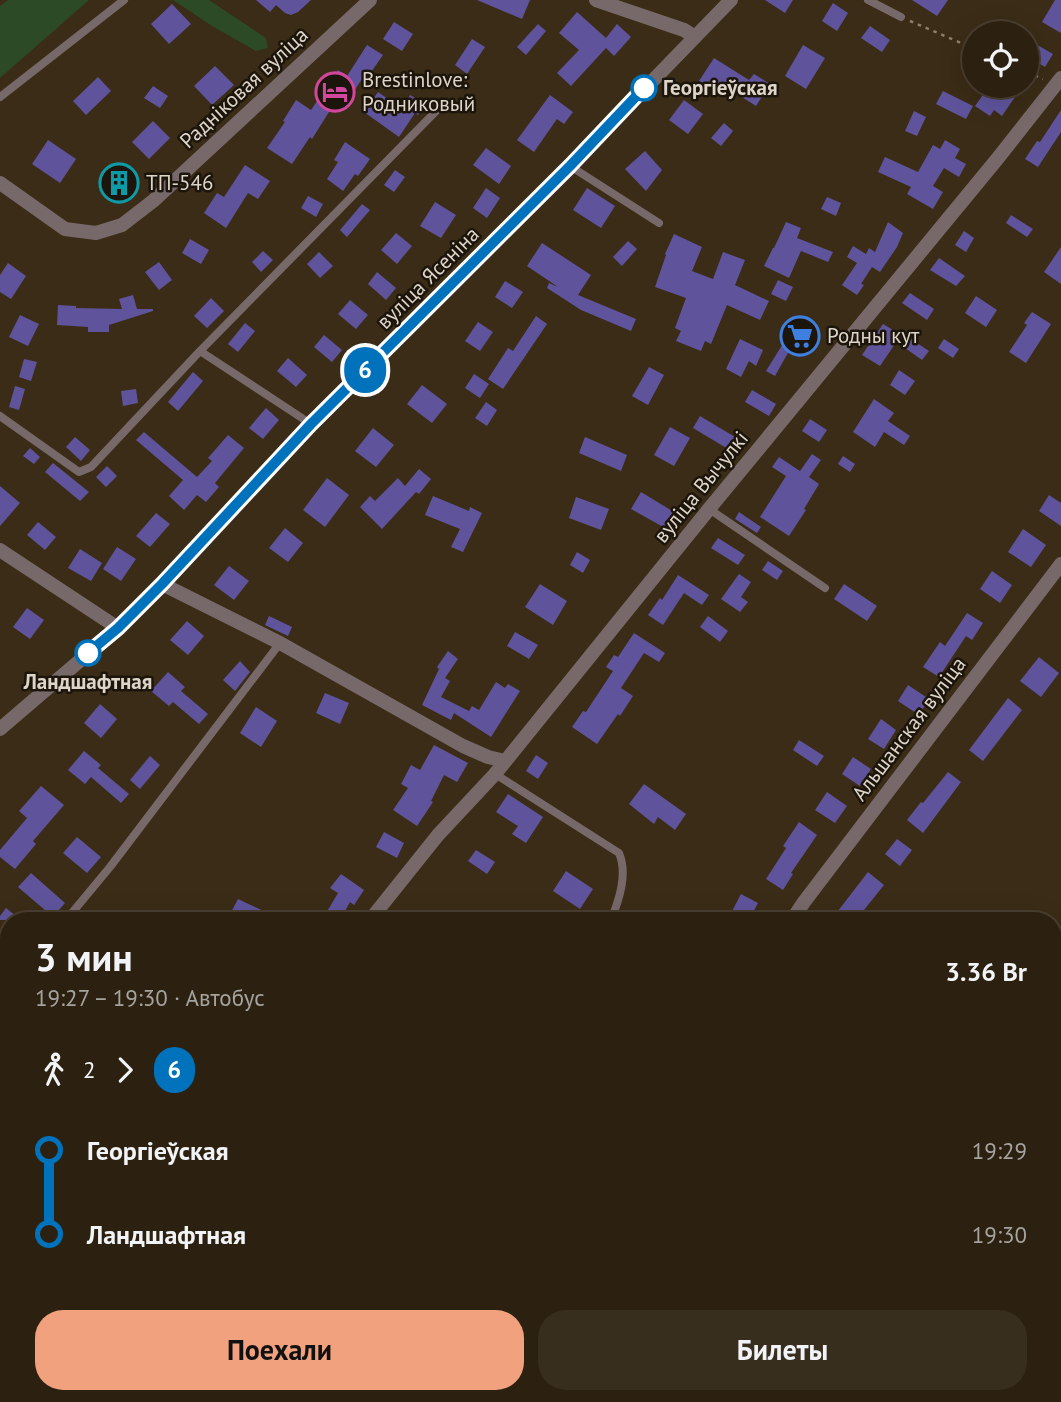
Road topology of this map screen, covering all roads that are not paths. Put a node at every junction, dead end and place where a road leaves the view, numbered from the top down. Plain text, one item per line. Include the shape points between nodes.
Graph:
1 (124, 0) edge
2 (370, 0) edge
3 (596, 0) edge
4 (731, 0) edge
5 (869, 0) edge
6 (901, 17) road end
7 (695, 37) junction
8 (1058, 81) edge
9 (0, 97) edge
10 (445, 102) dead end
11 (570, 166) junction
12 (0, 183) edge
13 (659, 223) dead end
14 (200, 351) junction
15 (0, 416) edge
16 (311, 424) junction
17 (709, 509) junction
18 (0, 550) edge
19 (1061, 564) edge
20 (162, 584) junction
21 (825, 588) dead end
22 (118, 628) junction
23 (280, 643) junction
24 (0, 729) edge
25 (505, 761) junction
26 (495, 774) junction
27 (73, 912) edge
28 (376, 912) edge
29 (614, 912) edge
30 (798, 912) edge

1 - 9 lane
2 - 12 street, Радніковая вуліца via 122,225 96,233 65,229
3 - 7 street
4 - 7 street, вуліца Ясеніна
5 - 6 lane
7 - 11 street, вуліца Ясеніна
8 - 17 street, вуліца Вычулкі
10 - 14 lane
11 - 13 lane
11 - 16 street, вуліца Ясеніна
14 - 15 lane via 91,467 79,472
14 - 16 lane
16 - 20 street, вуліца Ясеніна
17 - 21 lane
17 - 25 street, вуліца Вычулкі
18 - 22 street
19 - 30 street, Альшанская вуліца
20 - 22 street, вуліца Ясеніна
20 - 23 street
22 - 24 street, вуліца Ясеніна
23 - 25 street via 463,746
23 - 27 lane
25 - 26 street, вуліца Вычулкі
26 - 28 street, вуліца Вычулкі
26 - 29 lane via 619,853 622,880

